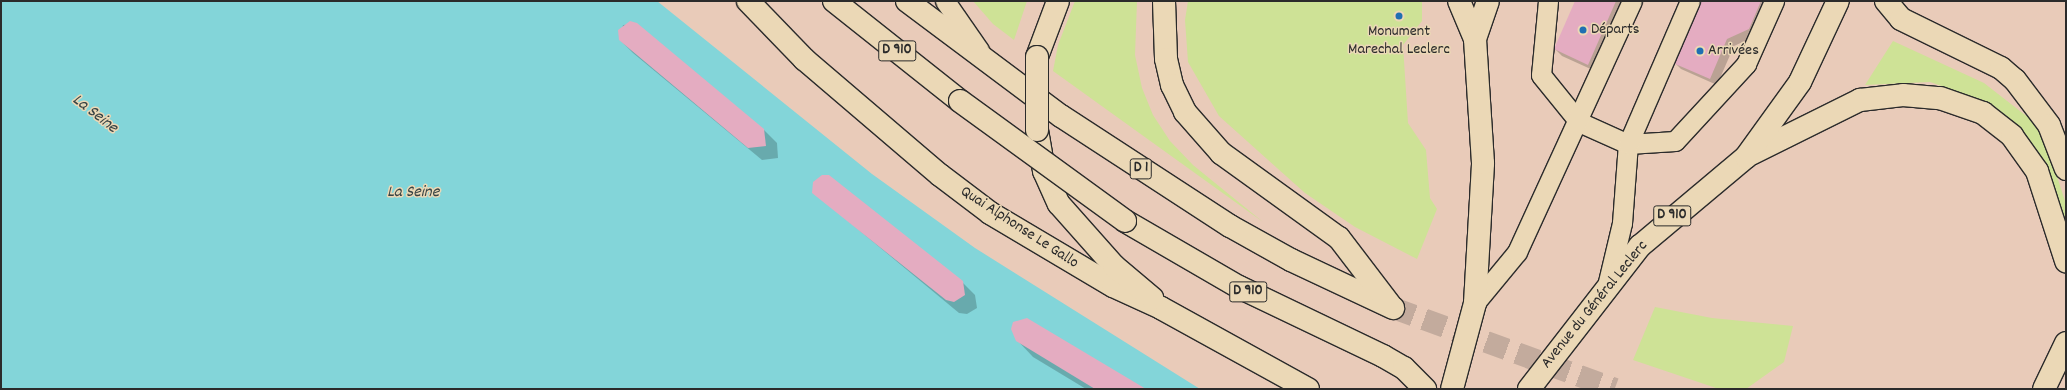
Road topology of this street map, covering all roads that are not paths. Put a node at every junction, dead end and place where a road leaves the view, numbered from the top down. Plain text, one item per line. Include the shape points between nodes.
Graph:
1 (748, 1) edge
2 (834, 1) edge
3 (907, 1) edge
4 (945, 1) edge
5 (1058, 1) edge
6 (1164, 1) edge
7 (1460, 1) edge
8 (1488, 1) edge
9 (1548, 1) edge
10 (1632, 1) edge
11 (1690, 1) edge
12 (1774, 1) edge
13 (1838, 1) edge
14 (1886, 1) edge
15 (1475, 39) junction
16 (1004, 75) junction
17 (1579, 122) junction
18 (1628, 144) junction
19 (1746, 157) junction
20 (2066, 169) edge
21 (2066, 261) edge
22 (1607, 286) junction
23 (1475, 303) junction
24 (1161, 308) junction
25 (2066, 343) edge
26 (1308, 389) edge
27 (1425, 389) edge
28 (1452, 389) edge
29 (1529, 389) edge
30 (2044, 389) edge

1 - 24 main road, Quai Alphonse Le Gallo via 810,64 940,175 990,213 1112,286
2 - 27 main road, D 910, bridge via 960,101 1124,221 1238,287 1383,356 1404,368
3 - 16 main road, D 1
4 - 16 lane via 979,50
5 - 24 main road, bridge via 1037,57 1037,130 1044,171 1059,204 1095,247 1140,284
6 - 16 main road, D 1 via 1166,59 1172,85 1185,112 1221,153 1339,238 1393,308 1290,260 1230,226
7 - 15 main road
8 - 15 main road
9 - 17 lane via 1541,75
10 - 17 lane
11 - 18 lane
12 - 18 lane via 1746,64 1675,141
13 - 19 main road, Avenue du Général Leclerc / D 910 via 1800,82
14 - 20 main road via 1901,19 2001,68 2015,80 2049,125
15 - 23 main road via 1483,163
17 - 18 lane
17 - 23 lane via 1517,252
18 - 22 lane via 1622,223
19 - 21 main road via 1860,100 1903,94 1940,98 1983,113 2012,136 2037,171
19 - 22 main road, Avenue du Général Leclerc / D 910 via 1676,212 1640,246
22 - 29 main road, Avenue du Général Leclerc / D 910
23 - 28 main road
24 - 26 main road, Quai Alphonse Le Gallo
25 - 30 main road

